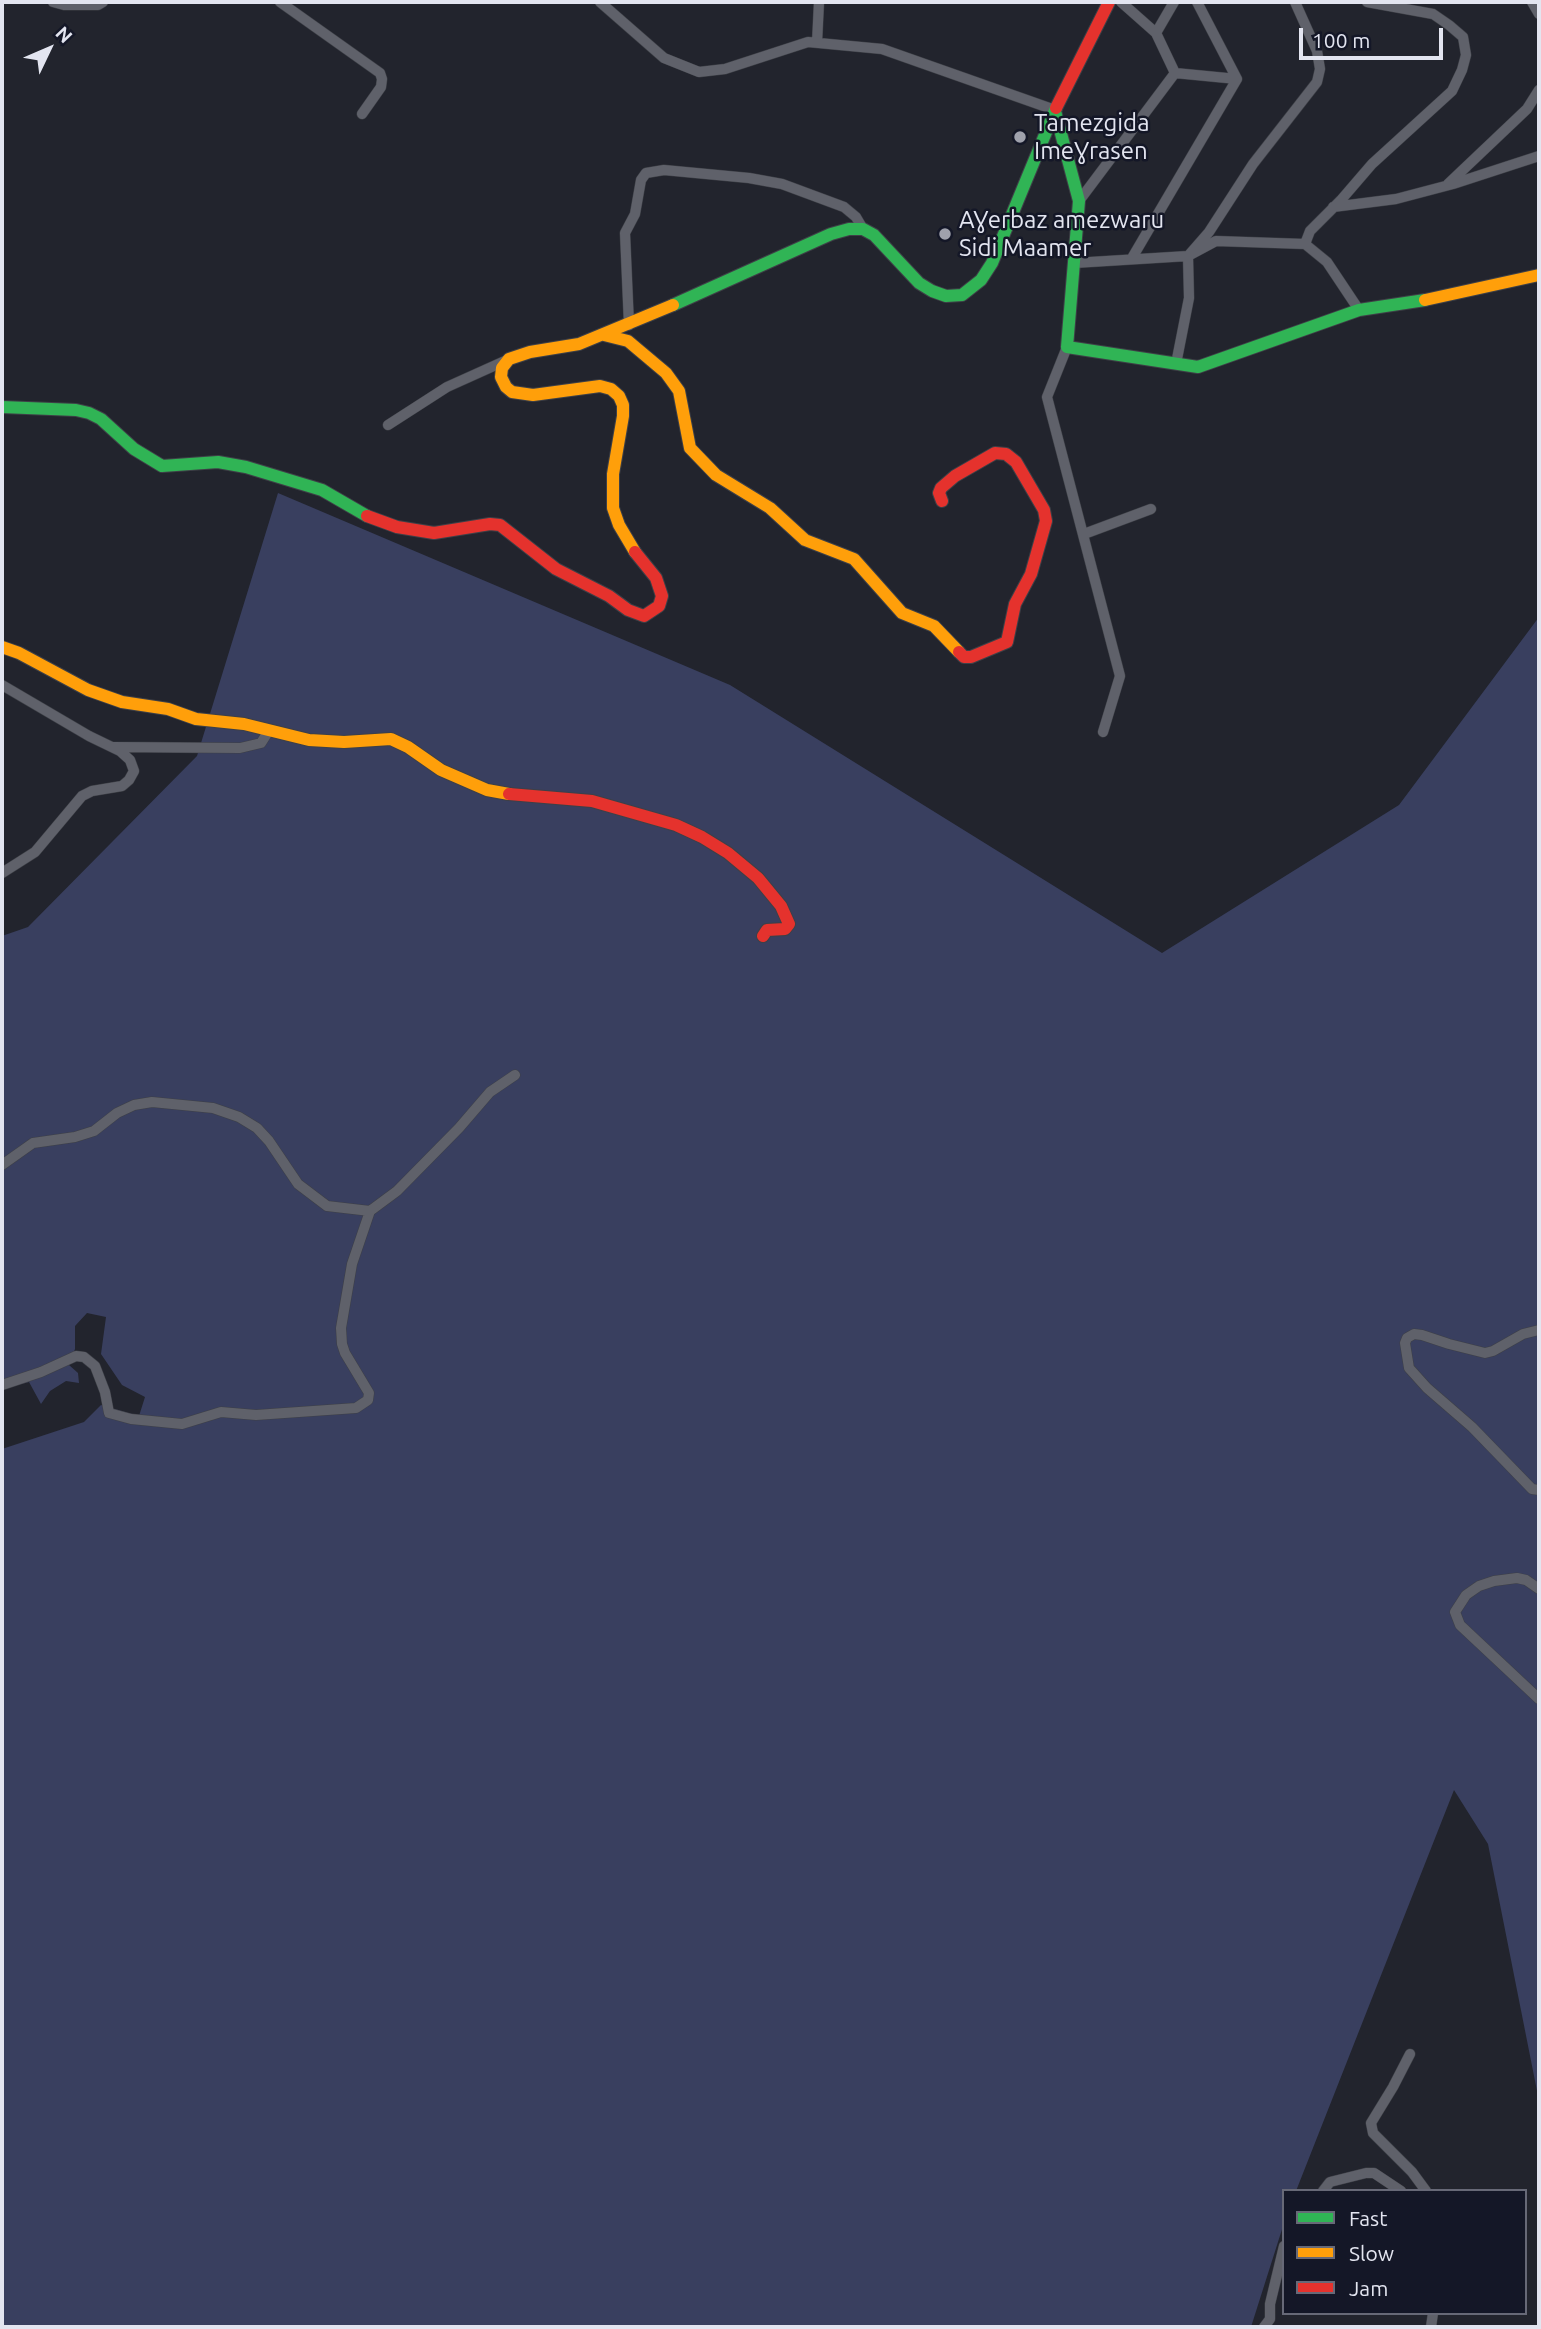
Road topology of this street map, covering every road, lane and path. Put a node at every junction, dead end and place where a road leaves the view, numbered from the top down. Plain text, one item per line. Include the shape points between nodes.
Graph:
1 (53, 2) edge
2 (103, 2) edge
3 (280, 2) edge
4 (600, 2) edge
5 (819, 2) edge
6 (1109, 2) edge
7 (1121, 2) edge
8 (1174, 2) edge
9 (1196, 2) edge
10 (1295, 2) edge
11 (1367, 2) edge
12 (1532, 2) edge
13 (1539, 14) edge
14 (1156, 33) junction
15 (817, 43) junction
16 (1175, 73) junction
17 (1237, 79) junction
18 (1539, 90) edge
19 (1055, 110) junction
20 (362, 114) dead end
21 (1539, 156) edge
22 (1445, 186) junction
23 (1079, 201) junction
24 (1333, 207) junction
25 (863, 229) junction
26 (1305, 244) junction
27 (1188, 256) junction
28 (1132, 258) junction
29 (1074, 263) junction
30 (1539, 275) edge
31 (1359, 310) junction
32 (629, 325) junction
33 (604, 334) junction
34 (1067, 347) junction
35 (509, 359) junction
36 (1176, 364) junction
37 (2, 407) edge
38 (388, 425) dead end
39 (942, 502) dead end
40 (1151, 509) dead end
41 (1084, 534) junction
42 (2, 647) edge
43 (2, 685) edge
44 (268, 732) junction
45 (1103, 732) dead end
46 (113, 747) junction
47 (2, 873) edge
48 (764, 936) dead end
49 (515, 1075) dead end
50 (3, 1160) edge
51 (370, 1211) junction
52 (1539, 1330) edge
53 (2, 1385) edge
54 (1539, 1490) edge
55 (1539, 1589) edge
56 (1539, 1699) edge
57 (1410, 2054) dead end
58 (1325, 2189) edge
59 (1398, 2189) edge
60 (1425, 2189) edge
61 (1282, 2254) edge
62 (1264, 2327) edge

1 - 2 street
3 - 20 street via 380,73 381,87
4 - 15 street via 664,58 699,72
5 - 15 street
6 - 19 street
7 - 14 street
8 - 14 street
9 - 17 street
10 - 27 street via 1317,51 1317,82
11 - 24 street via 1433,14 1463,37 1466,55 1452,92 1372,164
12 - 13 street
14 - 16 street
15 - 19 street via 882,49
16 - 17 street
16 - 23 street
17 - 28 street
18 - 22 street via 1527,109
19 - 23 street
19 - 25 street via 992,262 981,280 962,295 946,296 919,283
21 - 22 street
22 - 24 street via 1396,199
23 - 29 street
24 - 26 street via 1310,231
25 - 32 street via 831,233
25 - 32 street via 844,207 782,184 664,170 646,173 625,233
26 - 27 street via 1216,241
26 - 31 street via 1327,262
27 - 28 street
27 - 36 street via 1189,298
28 - 29 street
29 - 34 street
30 - 31 street
31 - 36 street via 1198,367
32 - 33 street
33 - 35 street
33 - 39 street via 628,341 666,373 679,391 690,448 716,475 770,508 805,540 854,558 902,613 934,626 964,657 971,657 1007,642 1015,604 1031,573 1046,521 1044,510 1016,462 995,453 942,488
34 - 36 street
34 - 41 street via 1046,397
35 - 37 street via 501,377 506,387 520,395 600,386 619,396 623,416 612,508 661,589 659,606 653,612 644,615 628,610 556,569 500,525 434,533 397,527 322,490 246,467 218,462 162,466 89,413
35 - 38 street via 447,387
40 - 41 street
41 - 45 street via 1120,676
42 - 44 street via 122,702
43 - 46 street
44 - 46 street via 261,743 240,748
44 - 48 street via 326,741 391,739 441,771 487,789 592,801 689,831 749,870 781,906 788,927 767,930
46 - 47 street via 132,765 129,780 117,788 82,796 35,852
49 - 51 street via 490,1092 397,1191
50 - 51 street via 33,1143 94,1131 134,1105 152,1102 213,1108 257,1128 298,1184 327,1206
51 - 53 street via 352,1264 341,1328 345,1353 370,1396 356,1408 256,1415 221,1412 182,1424 131,1419 109,1413 95,1366 76,1356
52 - 54 street via 1485,1353 1422,1335 1414,1334 1405,1343 1409,1368 1427,1388 1532,1489
55 - 56 street via 1517,1578 1494,1581 1466,1595 1455,1612 1460,1625
57 - 60 street via 1370,2123 1373,2133
58 - 59 street via 1330,2182 1366,2173 1374,2173
61 - 62 street via 1269,2304 1270,2319

